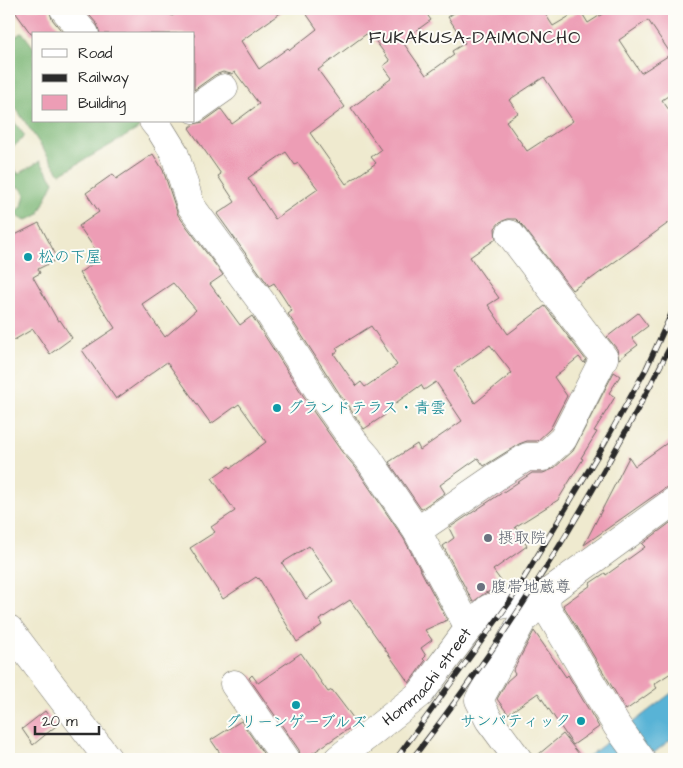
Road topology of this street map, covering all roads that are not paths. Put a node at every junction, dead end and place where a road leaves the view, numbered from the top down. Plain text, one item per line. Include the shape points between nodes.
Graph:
1 (64, 9) edge
2 (83, 32) edge
3 (224, 88) dead end
4 (195, 107) edge
5 (163, 124) edge
6 (510, 234) dead end
7 (674, 502) edge
8 (417, 531) junction
9 (546, 602) junction
10 (469, 628) junction
11 (9, 629) edge
12 (234, 684) dead end
13 (108, 759) edge
14 (286, 759) edge
15 (338, 759) edge
16 (518, 759) edge
17 (641, 759) edge

1 - 2 street
3 - 4 street
5 - 8 street via 191,206 263,304 326,402
6 - 8 street via 604,358 563,438 543,457 527,457
7 - 9 street
8 - 10 street
9 - 10 street, Hommachi street via 517,600 489,608
9 - 16 street via 522,621 479,700 489,720
9 - 17 street via 618,726
10 - 15 street, Hommachi street via 420,694
11 - 13 street
12 - 14 street

